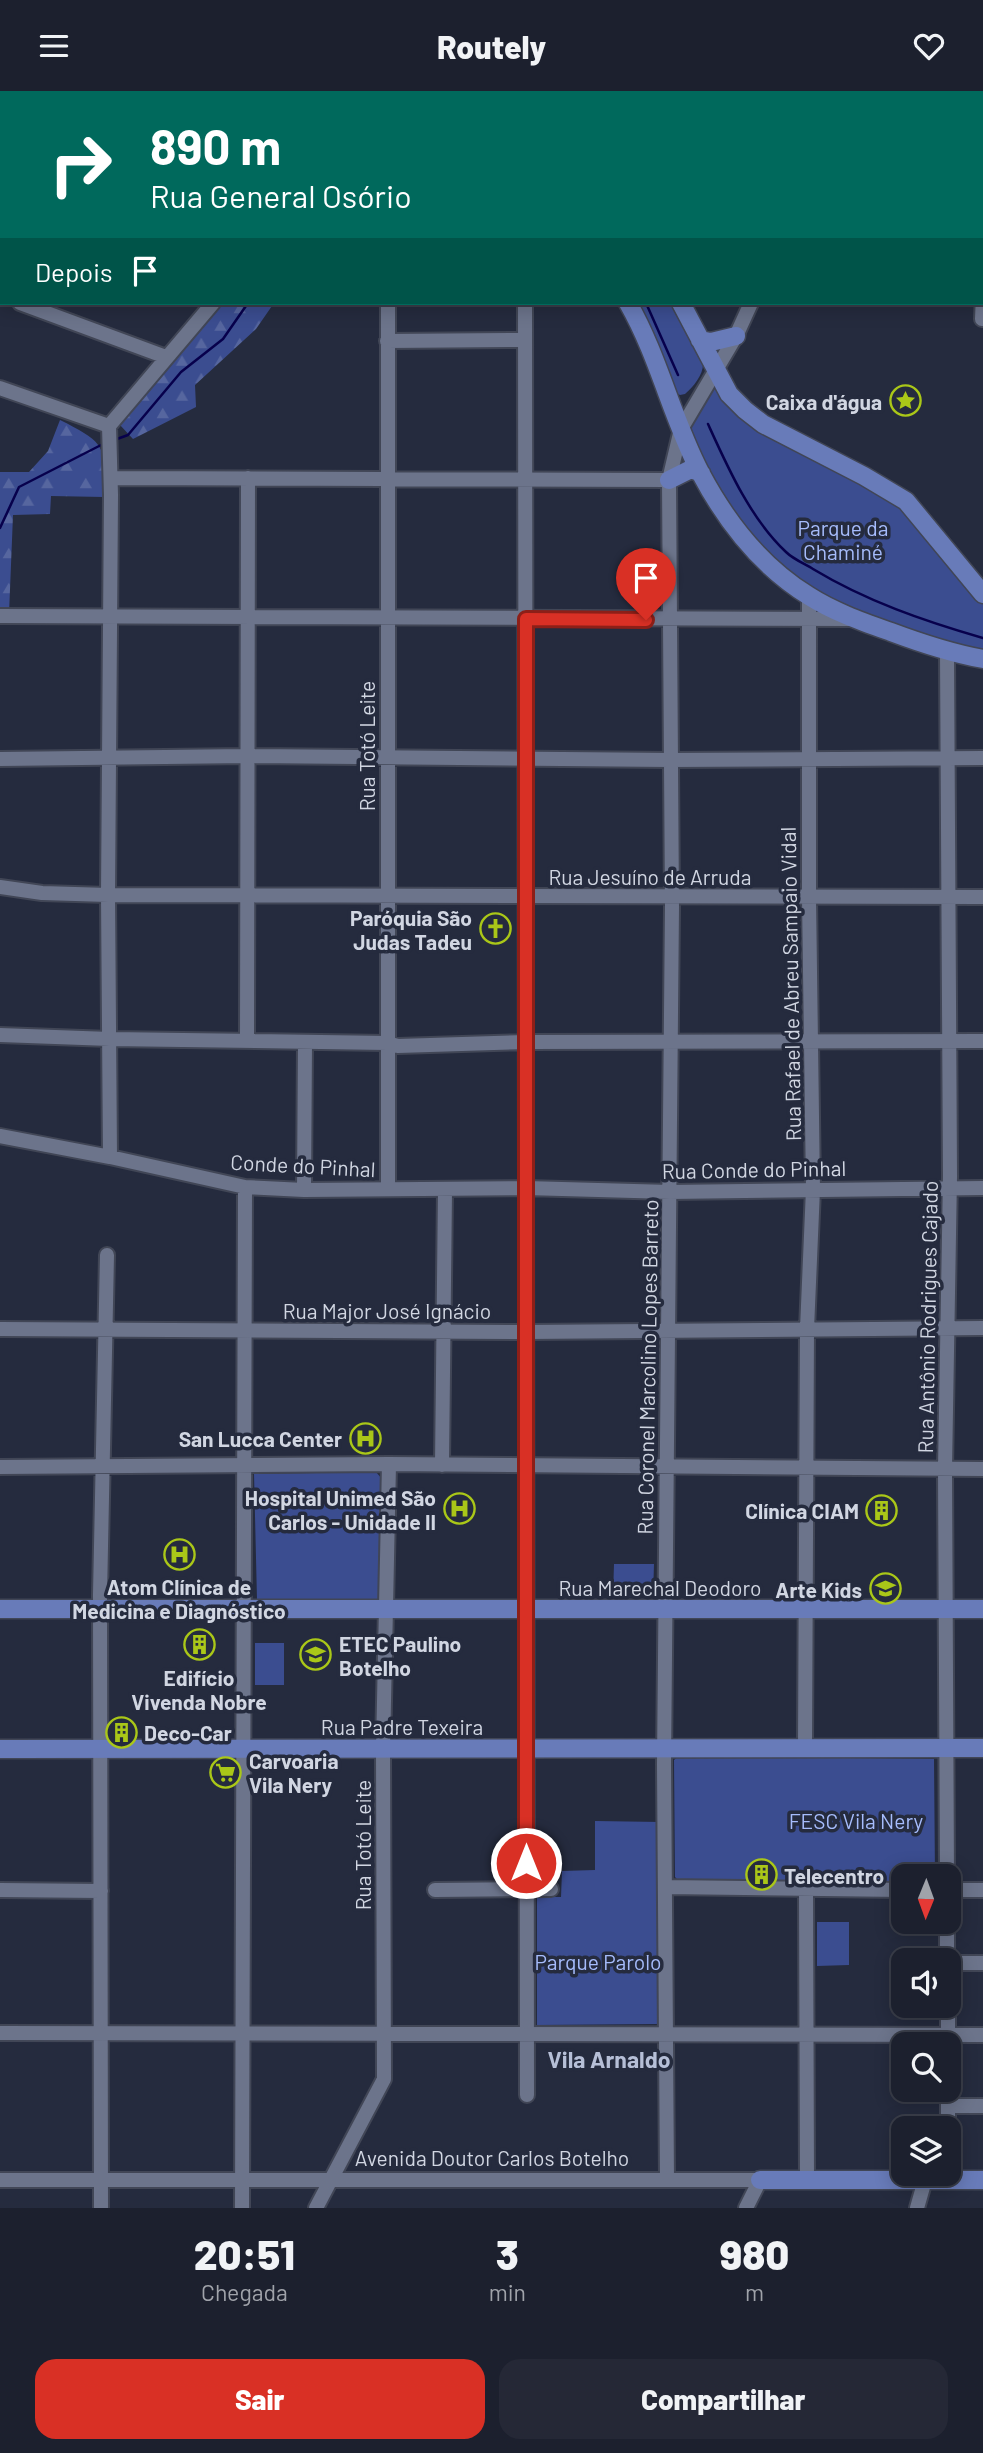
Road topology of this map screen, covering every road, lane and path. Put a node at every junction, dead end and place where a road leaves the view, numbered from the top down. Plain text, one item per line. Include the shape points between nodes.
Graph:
1 (25, 305) edge
2 (211, 305) edge
3 (388, 305) edge
4 (525, 305) edge
5 (629, 305) edge
6 (682, 305) edge
7 (750, 305) edge
8 (736, 336) junction
9 (525, 340) junction
10 (700, 340) junction
11 (387, 341) junction
12 (166, 357) junction
13 (716, 370) junction
14 (0, 388) edge
15 (109, 426) junction
16 (681, 429) junction
17 (701, 474) junction
18 (111, 478) junction
19 (248, 478) junction
20 (527, 478) junction
21 (389, 479) junction
22 (669, 480) junction
23 (983, 594) edge
24 (809, 597) junction
25 (0, 616) edge
26 (108, 616) junction
27 (248, 617) junction
28 (387, 617) junction
29 (526, 619) junction
30 (855, 619) junction
31 (670, 620) junction
32 (808, 620) junction
33 (947, 653) junction
34 (983, 659) edge
35 (247, 756) junction
36 (387, 757) junction
37 (108, 758) junction
38 (527, 758) junction
39 (983, 758) edge
40 (0, 759) edge
41 (809, 759) junction
42 (947, 759) junction
43 (670, 760) junction
44 (0, 887) edge
45 (108, 895) junction
46 (248, 895) junction
47 (387, 895) junction
48 (672, 896) junction
49 (527, 897) junction
50 (948, 897) junction
51 (983, 897) edge
52 (809, 898) junction
53 (2, 1033) edge
54 (110, 1039) junction
55 (247, 1041) junction
56 (948, 1041) junction
57 (983, 1041) edge
58 (305, 1042) junction
59 (526, 1042) junction
60 (670, 1042) junction
61 (811, 1042) junction
62 (387, 1043) junction
63 (0, 1136) edge
64 (110, 1157) junction
65 (245, 1187) junction
66 (526, 1188) junction
67 (950, 1188) junction
68 (983, 1188) edge
69 (388, 1189) junction
70 (813, 1189) junction
71 (304, 1190) junction
72 (445, 1190) junction
73 (670, 1192) junction
74 (107, 1255) dead end
75 (948, 1328) junction
76 (983, 1328) edge
77 (0, 1329) edge
78 (807, 1329) junction
79 (105, 1330) junction
80 (668, 1330) junction
81 (244, 1331) junction
82 (445, 1332) junction
83 (527, 1332) junction
84 (389, 1464) junction
85 (442, 1465) junction
86 (103, 1466) junction
87 (243, 1466) junction
88 (527, 1466) junction
89 (0, 1467) edge
90 (667, 1467) junction
91 (806, 1468) junction
92 (945, 1469) junction
93 (983, 1469) edge
94 (100, 1608) junction
95 (0, 1609) edge
96 (242, 1609) junction
97 (385, 1609) junction
98 (525, 1609) junction
99 (946, 1609) junction
100 (983, 1609) edge
101 (666, 1610) junction
102 (806, 1610) junction
103 (664, 1747) junction
104 (525, 1748) junction
105 (805, 1748) junction
106 (947, 1748) junction
107 (983, 1748) edge
108 (0, 1749) edge
109 (243, 1749) junction
110 (383, 1749) junction
111 (101, 1750) junction
112 (947, 1864) edge
113 (666, 1887) junction
114 (551, 1889) dead end
115 (806, 1889) junction
116 (891, 1889) edge
117 (0, 1890) edge
118 (435, 1890) dead end
119 (526, 1890) junction
120 (961, 1890) edge
121 (983, 1890) edge
122 (101, 1891) junction
123 (961, 1962) edge
124 (983, 1963) edge
125 (242, 2032) junction
126 (383, 2032) junction
127 (0, 2033) edge
128 (100, 2033) junction
129 (527, 2033) junction
130 (667, 2035) junction
131 (808, 2035) junction
132 (983, 2035) edge
133 (891, 2038) edge
134 (961, 2038) edge
135 (527, 2095) dead end
136 (948, 2102) edge
137 (948, 2106) junction
138 (983, 2106) edge
139 (948, 2116) edge
140 (961, 2178) edge
141 (807, 2179) junction
142 (0, 2180) edge
143 (101, 2180) junction
144 (242, 2180) junction
145 (331, 2180) junction
146 (667, 2180) junction
147 (760, 2180) junction
148 (891, 2180) edge
149 (983, 2180) edge
150 (924, 2186) edge
151 (101, 2208) edge
152 (242, 2208) edge
153 (316, 2208) edge
154 (746, 2208) edge
155 (917, 2208) edge

1 - 12 street
2 - 12 street
3 - 11 street, Rua Totó Leite
4 - 9 street
5 - 16 main road
6 - 10 main road
7 - 8 street, Rua Coronel Marcolino Lopes Barreto
8 - 10 main road
8 - 13 street, Rua Coronel Marcolino Lopes Barreto
9 - 11 street
9 - 20 street
10 - 13 main road
11 - 21 street, Rua Totó Leite
12 - 15 street
13 - 16 street, Rua Coronel Marcolino Lopes Barreto
13 - 23 main road via 729,394 763,425 906,501
14 - 15 street
15 - 18 street
16 - 17 main road
16 - 22 street, Rua Coronel Marcolino Lopes Barreto
17 - 22 main road via 691,469
17 - 24 main road via 752,550
18 - 19 street
18 - 26 street
19 - 21 street
19 - 27 street
20 - 21 street
20 - 22 street
20 - 29 street
21 - 28 street, Rua Totó Leite
22 - 31 street, Rua Coronel Marcolino Lopes Barreto
24 - 30 main road
24 - 32 street, Rua Rafael de Abreu Sampaio Vidal
25 - 26 street
26 - 27 street
26 - 37 street
27 - 28 street
27 - 35 street
28 - 29 street
28 - 36 street, Rua Totó Leite
29 - 31 street
29 - 38 street
30 - 32 street
30 - 33 main road
31 - 32 street
31 - 43 street, Rua Coronel Marcolino Lopes Barreto
32 - 41 street, Rua Rafael de Abreu Sampaio Vidal
33 - 34 main road
33 - 42 street, Rua Antônio Rodrigues Cajado
35 - 36 street
35 - 37 street
35 - 46 street
36 - 38 street
36 - 47 street, Rua Totó Leite
37 - 40 street
37 - 45 street
38 - 43 street
38 - 49 street
39 - 42 street
41 - 42 street
41 - 43 street
41 - 52 street, Rua Rafael de Abreu Sampaio Vidal
42 - 50 street, Rua Antônio Rodrigues Cajado
43 - 48 street, Rua Coronel Marcolino Lopes Barreto
44 - 45 street, Rua Jesuíno de Arruda
45 - 46 street, Rua Jesuíno de Arruda
45 - 54 street
46 - 47 street, Rua Jesuíno de Arruda
46 - 55 street
47 - 49 street, Rua Jesuíno de Arruda
47 - 62 street, Rua Totó Leite
48 - 49 street, Rua Jesuíno de Arruda
48 - 52 street, Rua Jesuíno de Arruda
48 - 60 street, Rua Coronel Marcolino Lopes Barreto
49 - 59 street
50 - 51 street, Rua Jesuíno de Arruda
50 - 52 street, Rua Jesuíno de Arruda
50 - 56 street, Rua Antônio Rodrigues Cajado
52 - 61 street, Rua Rafael de Abreu Sampaio Vidal
53 - 54 street
54 - 55 street
54 - 64 street
55 - 58 street
56 - 57 street
56 - 61 street
56 - 67 street, Rua Antônio Rodrigues Cajado
58 - 62 street
58 - 71 street
59 - 60 street
59 - 62 street
59 - 66 street
60 - 61 street
60 - 73 street, Rua Coronel Marcolino Lopes Barreto
61 - 70 street, Rua Rafael de Abreu Sampaio Vidal
62 - 69 street, Rua Totó Leite
63 - 64 street, Conde do Pinhal
64 - 65 street, Conde do Pinhal
65 - 71 street, Conde do Pinhal
65 - 81 street
66 - 72 street, Conde do Pinhal
66 - 73 street, Rua Conde do Pinhal
66 - 83 street
67 - 68 street, Rua Conde do Pinhal
67 - 70 street, Rua Conde do Pinhal
67 - 75 street, Rua Antônio Rodrigues Cajado
69 - 71 street, Conde do Pinhal
69 - 72 street, Conde do Pinhal
70 - 73 street, Rua Conde do Pinhal
70 - 78 street, Rua Rafael de Abreu Sampaio Vidal
72 - 82 street
73 - 80 street, Rua Coronel Marcolino Lopes Barreto
74 - 79 street
75 - 76 street, Rua Major José Ignácio
75 - 78 street, Rua Major José Ignácio
75 - 92 street, Rua Antônio Rodrigues Cajado
77 - 79 street, Rua Major José Ignácio
78 - 80 street, Rua Major José Ignácio
78 - 91 street, Rua Rafael de Abreu Sampaio Vidal
79 - 81 street, Rua Major José Ignácio
79 - 86 street
80 - 83 street, Rua Major José Ignácio
80 - 90 street, Rua Coronel Marcolino Lopes Barreto
81 - 82 street, Rua Major José Ignácio
81 - 87 street
82 - 83 street, Rua Major José Ignácio
82 - 85 street
83 - 88 street
84 - 85 street
84 - 87 street
84 - 97 street, Rua Totó Leite
85 - 88 street
86 - 87 street
86 - 89 street
86 - 94 street
87 - 96 street
88 - 90 street
88 - 98 street
90 - 91 street
90 - 101 street, Rua Coronel Marcolino Lopes Barreto
91 - 92 street
91 - 102 street, Rua Rafael de Abreu Sampaio Vidal
92 - 93 street
92 - 99 street, Rua Antônio Rodrigues Cajado
94 - 95 main road, Rua Marechal Deodoro
94 - 96 main road, Rua Marechal Deodoro
94 - 111 street
96 - 97 main road, Rua Marechal Deodoro
96 - 109 street
97 - 98 main road, Rua Marechal Deodoro
97 - 110 street, Rua Totó Leite
98 - 101 main road, Rua Marechal Deodoro
98 - 104 street
99 - 100 main road, Rua Marechal Deodoro
99 - 102 main road, Rua Marechal Deodoro
99 - 106 street, Rua Antônio Rodrigues Cajado
101 - 102 main road, Rua Marechal Deodoro
101 - 103 street, Rua Coronel Marcolino Lopes Barreto
102 - 105 street, Rua Rafael de Abreu Sampaio Vidal
103 - 104 main road, Rua Padre Texeira
103 - 105 main road, Rua Padre Texeira
103 - 113 street, Rua Coronel Marcolino Lopes Barreto
104 - 110 main road, Rua Padre Texeira
104 - 119 street
105 - 106 main road, Rua Padre Texeira
106 - 107 main road, Rua Padre Texeira
106 - 112 street, Rua Antônio Rodrigues Cajado
108 - 111 main road, Rua Padre Texeira
109 - 110 main road, Rua Padre Texeira
109 - 111 main road, Rua Padre Texeira
109 - 125 street
110 - 126 street, Rua Totó Leite
111 - 122 street
113 - 115 street
113 - 130 street, Rua Coronel Marcolino Lopes Barreto
114 - 119 street
115 - 116 street
115 - 131 street
117 - 122 street
118 - 119 street
119 - 129 street
120 - 121 street
122 - 128 street
123 - 124 street
125 - 126 street
125 - 128 street
125 - 144 street
126 - 129 street
126 - 145 street, Rua Totó Leite via 383,2085
127 - 128 street
128 - 143 street
129 - 130 street
129 - 135 street
130 - 131 street
130 - 146 street, Rua Coronel Marcolino Lopes Barreto
131 - 133 street
131 - 141 street
132 - 134 street
136 - 137 street
137 - 138 street
137 - 139 street
140 - 149 main road, Avenida Doutor Carlos Botelho
141 - 147 main road, Avenida Doutor Carlos Botelho
141 - 148 main road, Avenida Doutor Carlos Botelho
142 - 143 street, Avenida Doutor Carlos Botelho
143 - 144 street, Avenida Doutor Carlos Botelho
143 - 151 street
144 - 145 street, Avenida Doutor Carlos Botelho
144 - 152 street
145 - 146 street, Avenida Doutor Carlos Botelho
145 - 153 street, Rua Totó Leite
146 - 147 street, Avenida Doutor Carlos Botelho
147 - 154 street
150 - 155 street

